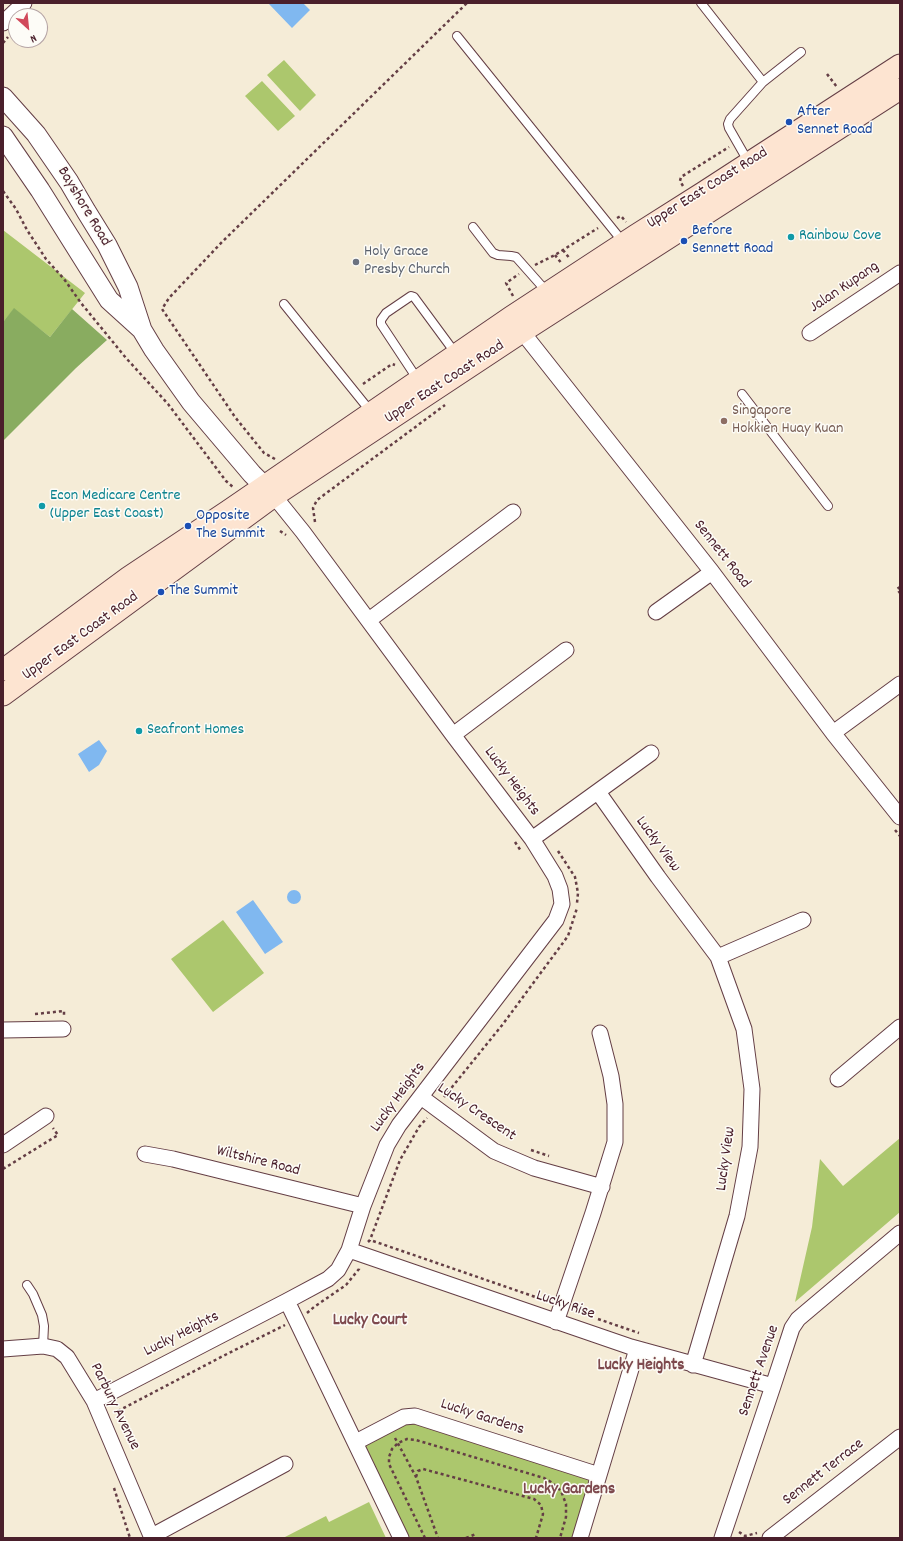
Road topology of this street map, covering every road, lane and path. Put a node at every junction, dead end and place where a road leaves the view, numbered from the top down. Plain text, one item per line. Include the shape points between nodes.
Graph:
1 (24, 3) edge
2 (467, 3) edge
3 (701, 3) edge
4 (3, 23) edge
5 (457, 36) dead end
6 (801, 52) dead end
7 (900, 65) edge
8 (764, 82) junction
9 (900, 89) edge
10 (3, 97) edge
11 (3, 136) edge
12 (737, 142) junction
13 (750, 163) junction
14 (3, 191) edge
15 (692, 200) junction
16 (608, 222) junction
17 (473, 227) dead end
18 (630, 239) junction
19 (526, 270) junction
20 (900, 273) edge
21 (547, 293) junction
22 (284, 304) dead end
23 (518, 320) junction
24 (142, 330) junction
25 (810, 333) dead end
26 (457, 354) junction
27 (415, 383) junction
28 (353, 391) junction
29 (742, 394) dead end
30 (449, 403) dead end
31 (372, 412) junction
32 (275, 459) dead end
33 (234, 487) dead end
34 (269, 491) junction
35 (828, 506) dead end
36 (513, 512) dead end
37 (316, 525) dead end
38 (280, 530) dead end
39 (289, 538) dead end
40 (712, 572) junction
41 (900, 587) edge
42 (900, 593) edge
43 (656, 612) dead end
44 (369, 620) junction
45 (566, 650) dead end
46 (3, 670) edge
47 (900, 684) edge
48 (3, 695) edge
49 (834, 733) junction
50 (453, 735) junction
51 (651, 753) dead end
52 (598, 792) junction
53 (900, 817) edge
54 (545, 830) junction
55 (532, 839) junction
56 (514, 841) dead end
57 (523, 854) dead end
58 (803, 920) dead end
59 (718, 957) junction
60 (900, 1027) edge
61 (63, 1029) dead end
62 (3, 1030) edge
63 (600, 1033) dead end
64 (838, 1079) dead end
65 (421, 1097) junction
66 (435, 1108) junction
67 (46, 1116) joint
68 (3, 1145) edge
69 (528, 1148) dead end
70 (145, 1154) dead end
71 (555, 1158) dead end
72 (3, 1169) edge
73 (602, 1187) junction
74 (362, 1206) junction
75 (900, 1233) edge
76 (355, 1252) junction
77 (27, 1285) dead end
78 (554, 1295) dead end
79 (287, 1301) junction
80 (551, 1302) dead end
81 (296, 1318) junction
82 (556, 1322) junction
83 (43, 1346) junction
84 (3, 1349) edge
85 (637, 1349) junction
86 (693, 1365) junction
87 (773, 1386) junction
88 (94, 1401) junction
89 (118, 1411) dead end
90 (392, 1432) dead end
91 (900, 1437) edge
92 (356, 1442) junction
93 (398, 1443) junction
94 (285, 1464) dead end
95 (599, 1476) junction
96 (416, 1477) junction
97 (114, 1487) dead end
98 (476, 1534) dead end
99 (152, 1537) edge
100 (130, 1538) edge
101 (401, 1538) edge
102 (425, 1538) edge
103 (438, 1538) edge
104 (466, 1538) edge
105 (536, 1538) edge
106 (560, 1538) edge
107 (580, 1538) edge
108 (722, 1538) edge
109 (770, 1538) edge

1 - 4 street
2 - 32 path via 222,242 169,298 162,309 235,417 264,453
3 - 8 lane
5 - 16 lane
6 - 8 lane
7 - 13 main road, Upper East Coast Road
8 - 12 lane via 730,119 729,128
9 - 23 main road, Upper East Coast Road
10 - 24 street, Bayshore Road via 36,134 107,245 128,287
11 - 24 street, Bayshore Road via 109,300
12 - 13 lane
12 - 15 path via 680,179
13 - 15 main road, Upper East Coast Road
14 - 33 path via 46,259 126,358 168,404 226,481
15 - 18 main road, Upper East Coast Road
16 - 18 lane
16 - 18 path via 621,216
16 - 19 path
17 - 19 lane via 492,253 516,257
18 - 21 main road, Upper East Coast Road
19 - 21 lane
19 - 23 path via 506,284
20 - 25 street, Jalan Kupang
21 - 23 main road, Upper East Coast Road
22 - 28 lane
23 - 26 main road, Upper East Coast Road
23 - 34 main road, Upper East Coast Road
23 - 40 street, Sennett Road
24 - 34 street, Bayshore Road via 186,396
26 - 27 main road, Upper East Coast Road
26 - 27 lane via 414,297 411,296 386,313 381,324
27 - 28 path via 394,364
27 - 31 main road, Upper East Coast Road
28 - 31 lane
29 - 35 lane
30 - 37 path via 317,500 313,508 313,520
31 - 34 main road, Upper East Coast Road
34 - 44 street, Lucky Heights
34 - 46 main road, Upper East Coast Road via 129,577
34 - 48 main road, Upper East Coast Road
36 - 44 street
38 - 39 path
40 - 43 street
40 - 49 street, Sennett Road
41 - 42 path via 897,590
44 - 50 street, Lucky Heights
45 - 50 street
47 - 49 street
49 - 53 street, Sennett Road
50 - 55 street, Lucky Heights
51 - 52 street
52 - 54 street
52 - 59 street, Lucky View
54 - 55 street
54 - 66 path via 575,877 578,893 576,912 568,936 503,1024
55 - 65 street, Lucky Heights via 560,889 562,904 556,920
56 - 57 path
58 - 59 street
59 - 86 street, Lucky View via 744,1029 752,1089 750,1146 736,1216
60 - 64 street
61 - 62 street
63 - 73 street via 611,1076 615,1120 615,1142
65 - 66 street, Lucky Crescent
65 - 74 street, Lucky Heights via 399,1125 384,1151
66 - 73 street, Lucky Crescent via 494,1151 534,1168
66 - 76 path via 419,1127 400,1160 370,1240
67 - 68 street
67 - 72 path via 58,1135
69 - 71 path
70 - 74 street, Wiltshire Road
73 - 82 street
74 - 76 street, Lucky Heights
75 - 87 street, Sennett Avenue via 798,1319 788,1337
76 - 79 street, Lucky Heights via 328,1279
76 - 81 path via 359,1269 346,1285 305,1315
76 - 82 street, Lucky Rise
77 - 83 lane via 42,1315
78 - 80 path
79 - 81 street
79 - 88 street, Lucky Heights
81 - 89 path
81 - 92 street
82 - 85 street, Lucky Rise
83 - 84 street, Parbury Avenue
83 - 88 street, Parbury Avenue via 56,1349 68,1357
85 - 86 street, Lucky Rise
85 - 95 street
86 - 87 street, Lucky Rise
87 - 108 street, Sennett Avenue
88 - 99 street, Parbury Avenue
90 - 93 path
91 - 109 street, Sennett Terrace
92 - 95 street, Lucky Gardens via 404,1418 414,1416
92 - 101 street
93 - 96 path
93 - 102 path via 390,1452 389,1466
93 - 106 path via 416,1440 551,1482 561,1491 566,1504 566,1517
94 - 99 street, Parbury Avenue
95 - 107 street
96 - 103 path
96 - 105 path via 418,1471 423,1469 534,1499 541,1505 543,1514
97 - 100 path
98 - 104 path

